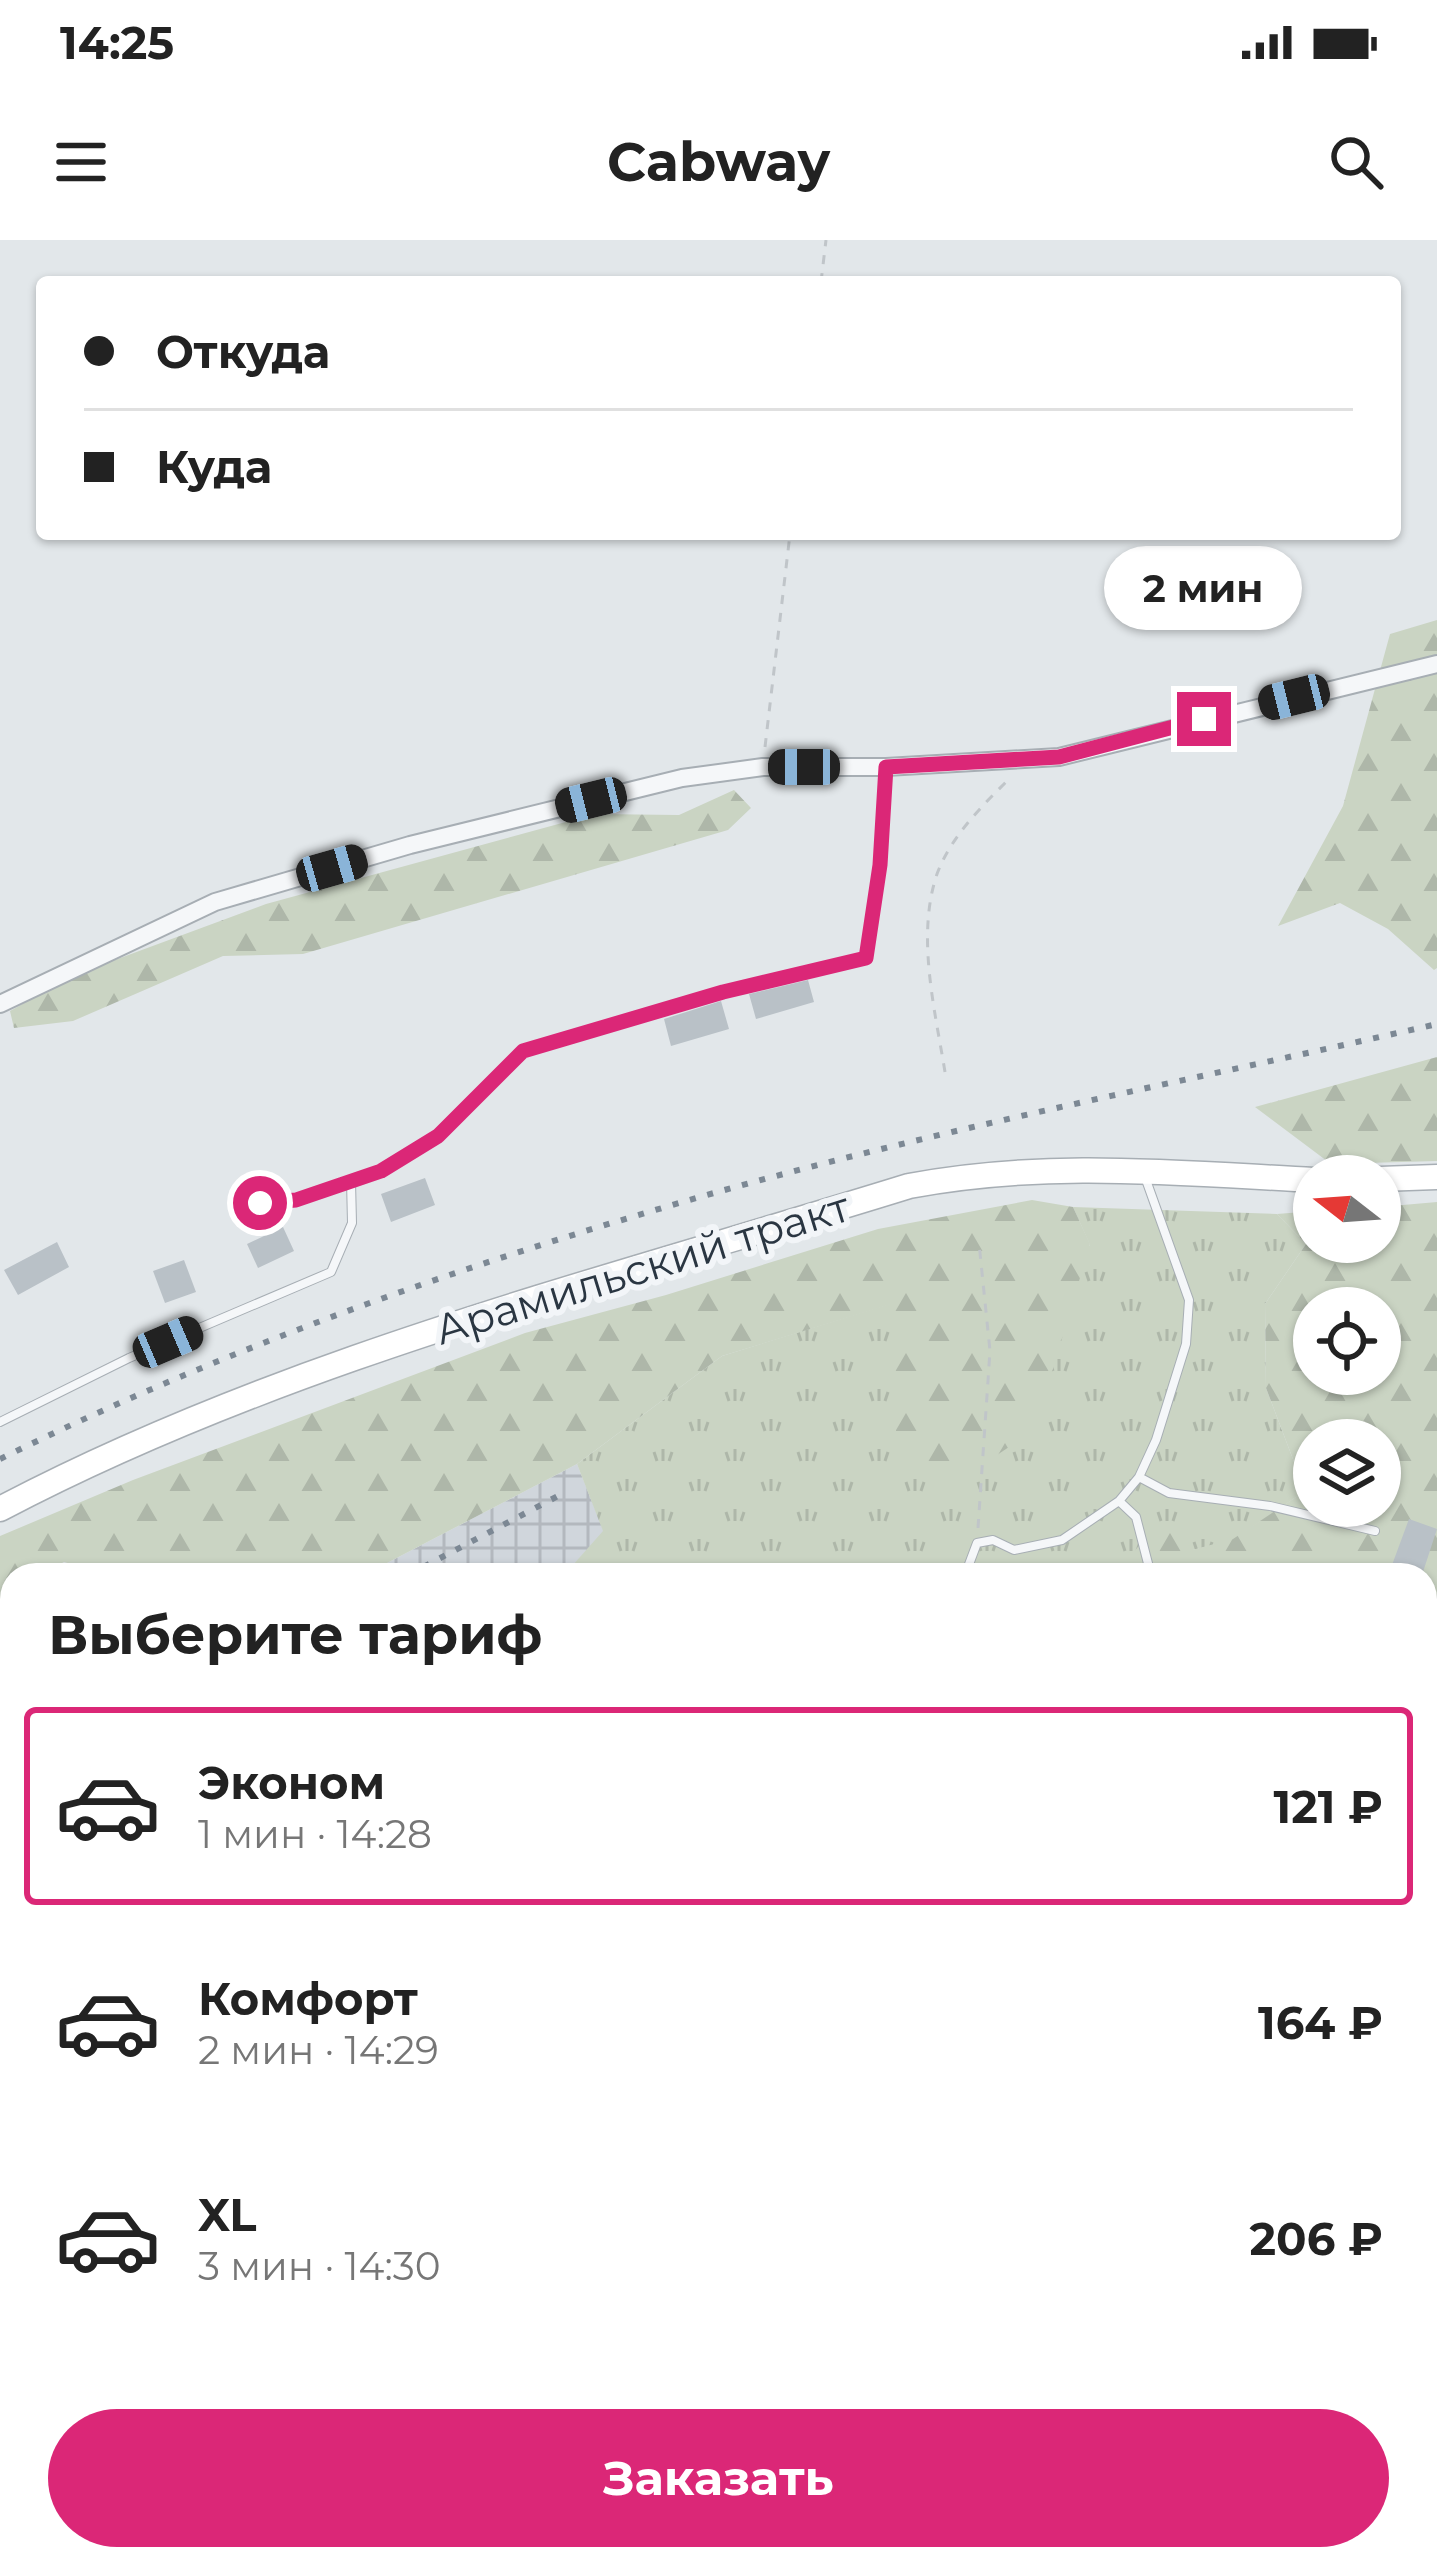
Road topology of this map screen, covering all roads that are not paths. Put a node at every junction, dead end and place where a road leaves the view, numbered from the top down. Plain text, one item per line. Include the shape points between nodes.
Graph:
1 (1437, 664) edge
2 (886, 767) junction
3 (0, 1004) edge
4 (1143, 1172) junction
5 (1437, 1177) edge
6 (1401, 1178) edge
7 (1293, 1179) edge
8 (350, 1181) junction
9 (260, 1203) dead end
10 (0, 1422) edge
11 (1139, 1477) junction
12 (1119, 1501) junction
13 (0, 1508) edge
14 (1375, 1531) dead end
15 (970, 1563) edge
16 (1148, 1563) edge

1 - 2 street via 1059,757
2 - 3 street via 763,767 682,778 410,844 215,902
2 - 8 lane via 866,958 523,1051 438,1136
4 - 7 main road, Арамильский тракт
4 - 11 lane via 1189,1300 1186,1344
4 - 13 main road, Арамильский тракт via 1044,1168 909,1186 370,1353 190,1418
5 - 6 main road
8 - 9 lane
8 - 10 lane via 352,1223 331,1272
11 - 12 lane
11 - 14 lane via 1169,1493
12 - 15 lane via 1062,1540 1014,1550 977,1543
12 - 16 lane via 1136,1517

